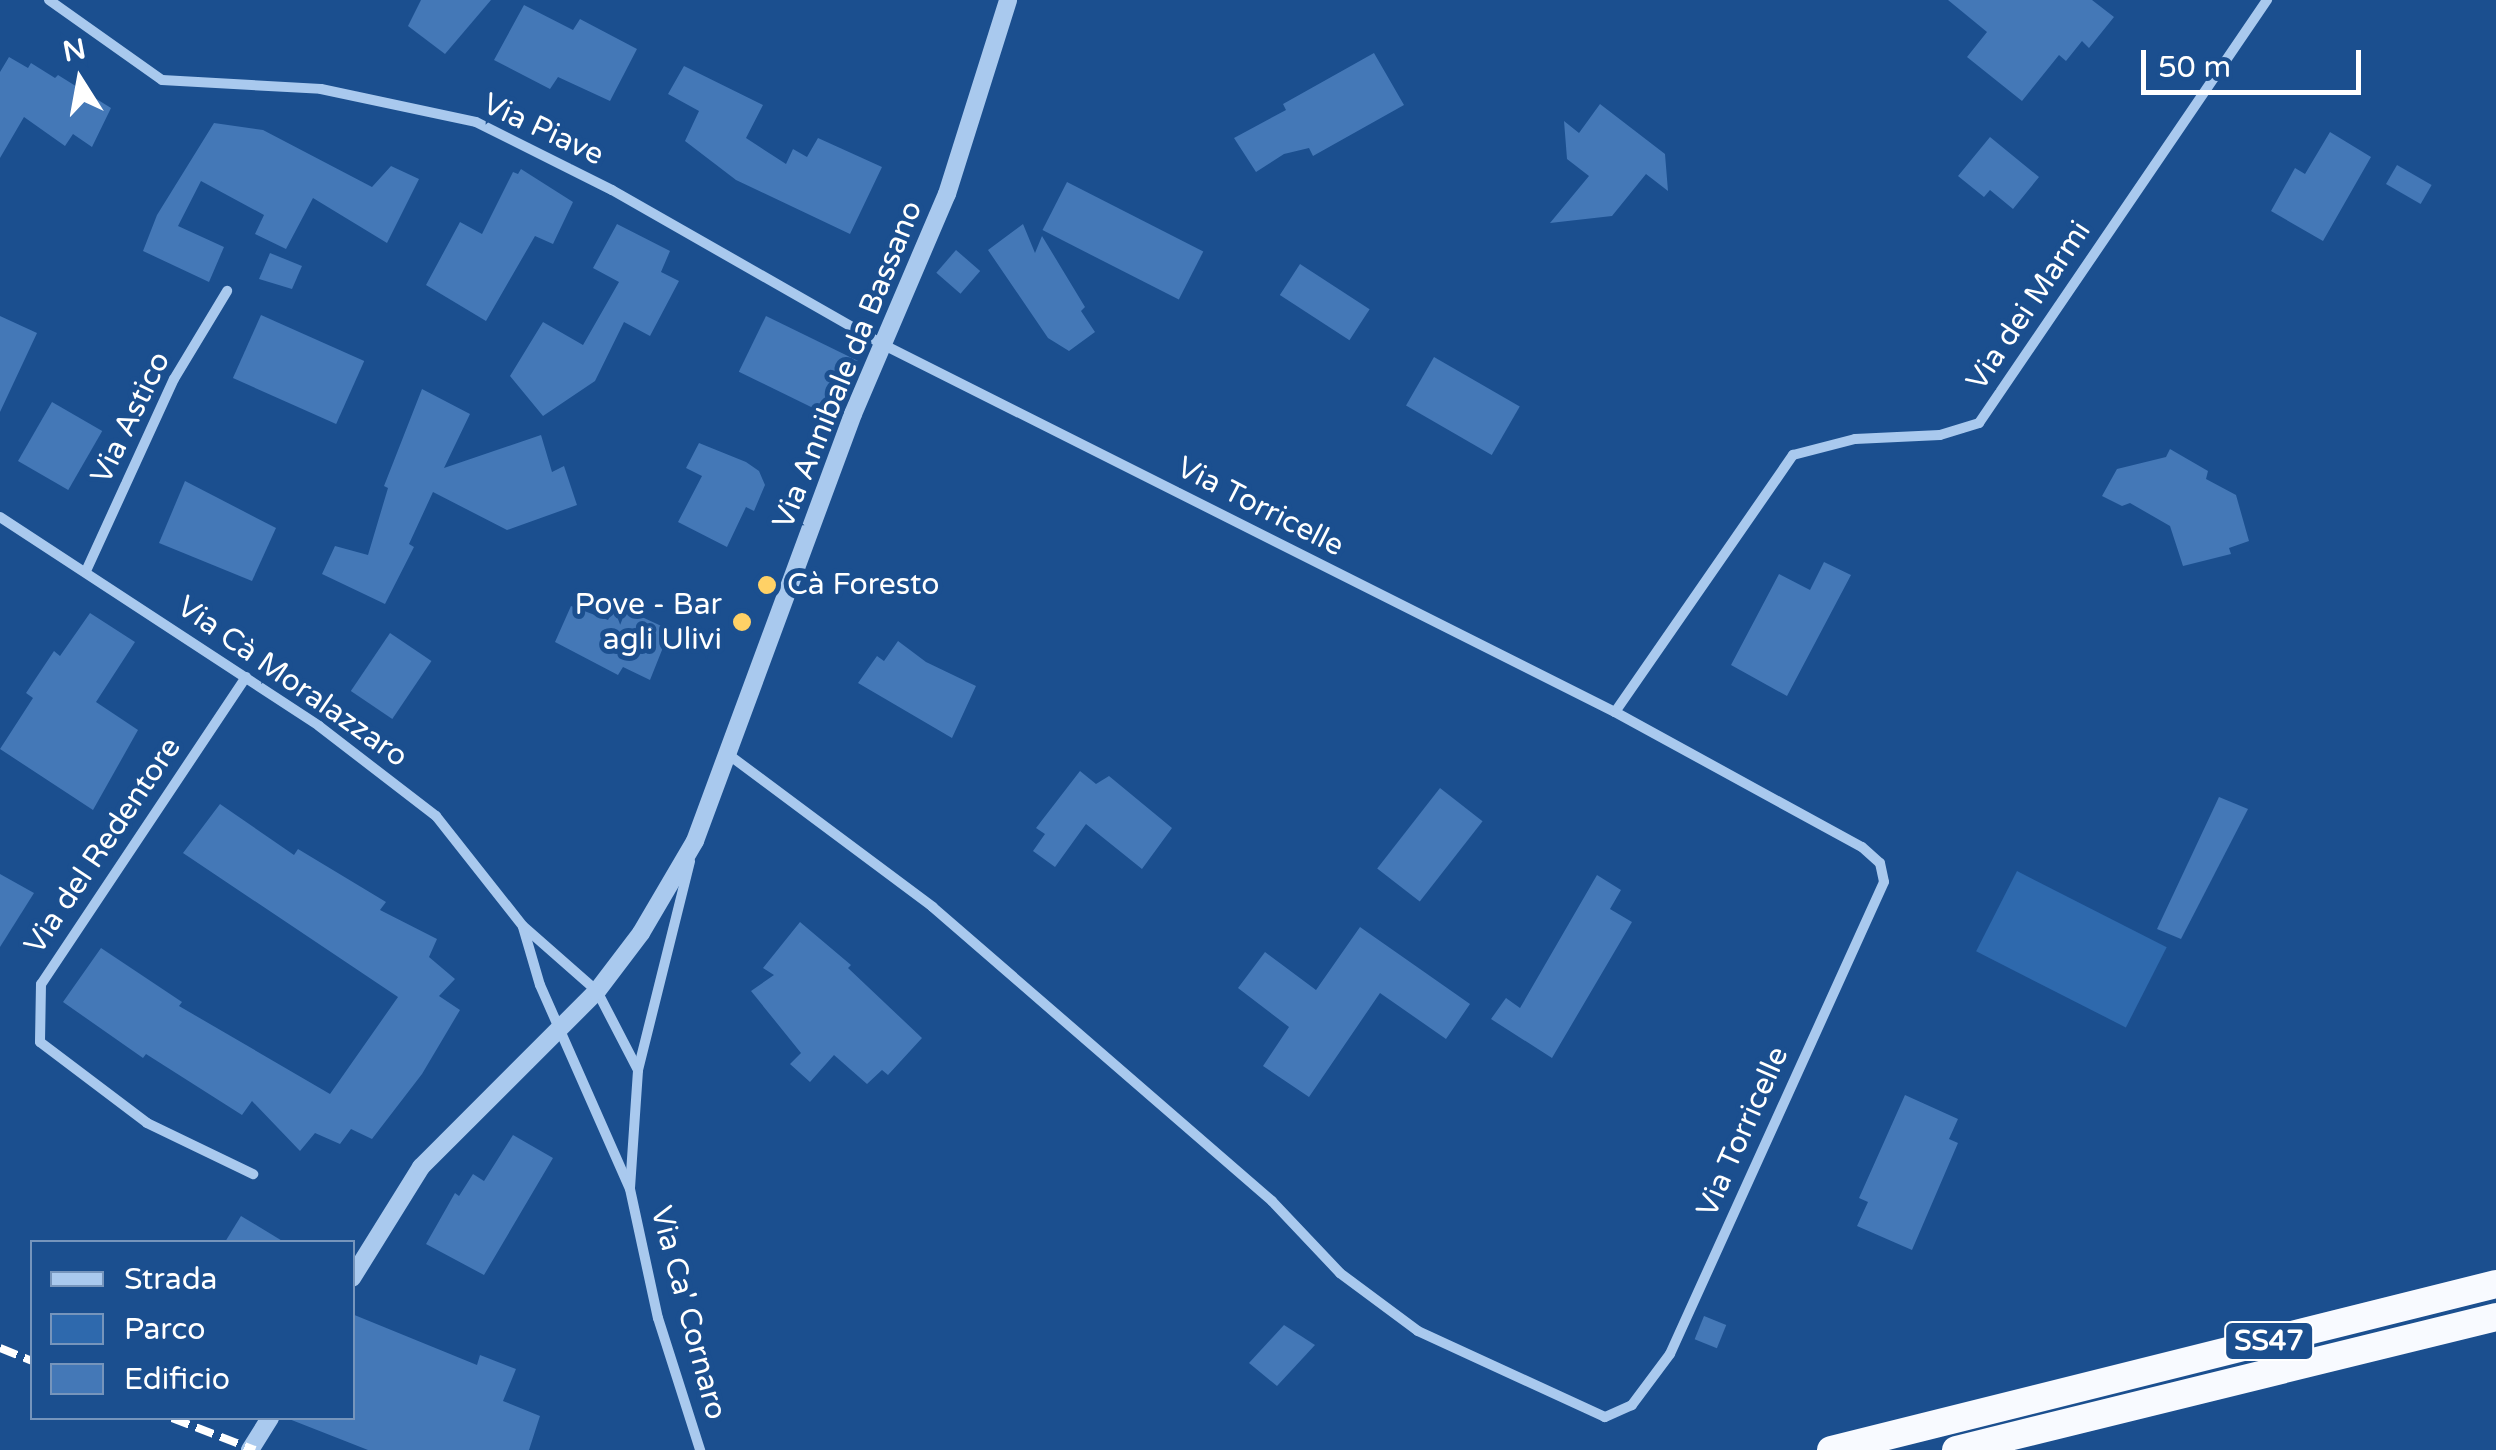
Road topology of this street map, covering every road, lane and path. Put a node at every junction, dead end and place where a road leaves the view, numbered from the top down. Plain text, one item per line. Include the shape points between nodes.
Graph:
1 (49, 0) edge
2 (1008, 0) edge
3 (2267, 0) edge
4 (227, 290) dead end
5 (882, 344) junction
6 (0, 517) edge
7 (86, 571) junction
8 (246, 677) junction
9 (1614, 712) junction
10 (729, 755) junction
11 (695, 841) junction
12 (523, 926) junction
13 (598, 991) junction
14 (560, 1028) junction
15 (638, 1070) junction
16 (253, 1174) dead end
17 (630, 1189) junction
18 (355, 1273) edge
19 (2496, 1284) edge
20 (2496, 1317) edge
21 (269, 1420) edge
22 (250, 1450) edge
23 (700, 1450) edge
24 (1831, 1450) edge
25 (1956, 1450) edge

1 - 5 street, Via Piave via 162,80 321,89 476,122 612,190
2 - 5 street, Via Annibale da Bassano via 947,194
3 - 9 street, Via dei Marmi via 1979,424 1940,434 1854,439 1793,455
4 - 7 street, Via Astico via 174,379
5 - 9 street, Via Torricelle
5 - 10 street, Via Annibale da Bassano
6 - 7 street, Via Cà Moralazzaro
7 - 8 street, Via Cà Moralazzaro
8 - 12 street, Via Cà Moralazzaro via 436,816
8 - 16 street, Via del Redentore via 41,984 40,1042 147,1123
9 - 10 street, Via Torricelle via 1862,846 1880,863 1884,882 1670,1354 1632,1405 1605,1417 1402,1320 1340,1273 1272,1201 933,907
10 - 11 street, Via Annibale da Bassano
11 - 13 street, Via Annibale da Bassano
11 - 15 street, Via Ca' Cornaro
12 - 13 street, Via Cà Moralazzaro
12 - 14 street, Via Cà Moralazzaro
13 - 14 street, Via Annibale da Bassano
13 - 15 street
14 - 17 street, Via Ca' Cornaro
14 - 18 street, Via Annibale da Bassano via 421,1167
15 - 17 street, Via Ca' Cornaro
17 - 23 street, Via Ca' Cornaro via 658,1318
19 - 24 highway, SS47
20 - 25 highway, SS47
21 - 22 street

